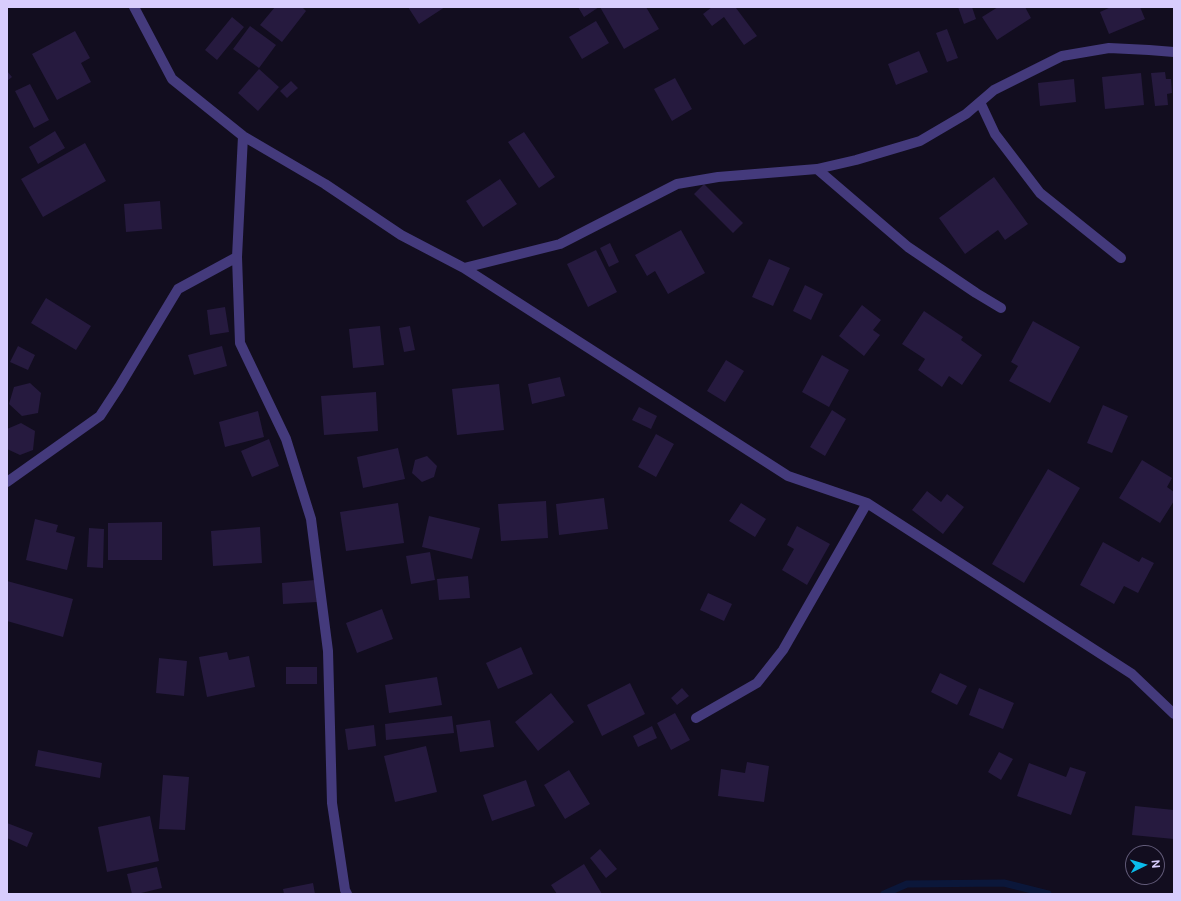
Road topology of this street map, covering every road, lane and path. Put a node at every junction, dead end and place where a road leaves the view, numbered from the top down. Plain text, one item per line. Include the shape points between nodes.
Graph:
1 (134, 7) edge
2 (1174, 52) edge
3 (980, 102) junction
4 (243, 136) junction
5 (816, 169) junction
6 (237, 257) junction
7 (1121, 258) dead end
8 (464, 268) junction
9 (1002, 308) dead end
10 (7, 482) edge
11 (867, 503) junction
12 (1174, 714) edge
13 (696, 718) dead end
14 (347, 894) edge

1 - 4 street via 172,79
2 - 3 street via 1108,48 1062,56 994,90
3 - 5 street via 966,114 920,141
3 - 7 street via 995,134 1040,193
4 - 6 street
4 - 8 street via 325,184 402,235
5 - 8 street via 718,177 677,184 560,244
5 - 9 street via 908,247
6 - 10 street via 178,289 100,416
6 - 14 street via 240,343 286,439 311,519 328,651 332,803
8 - 11 street via 788,476
11 - 12 street via 1132,674
11 - 13 street via 783,650 757,683

